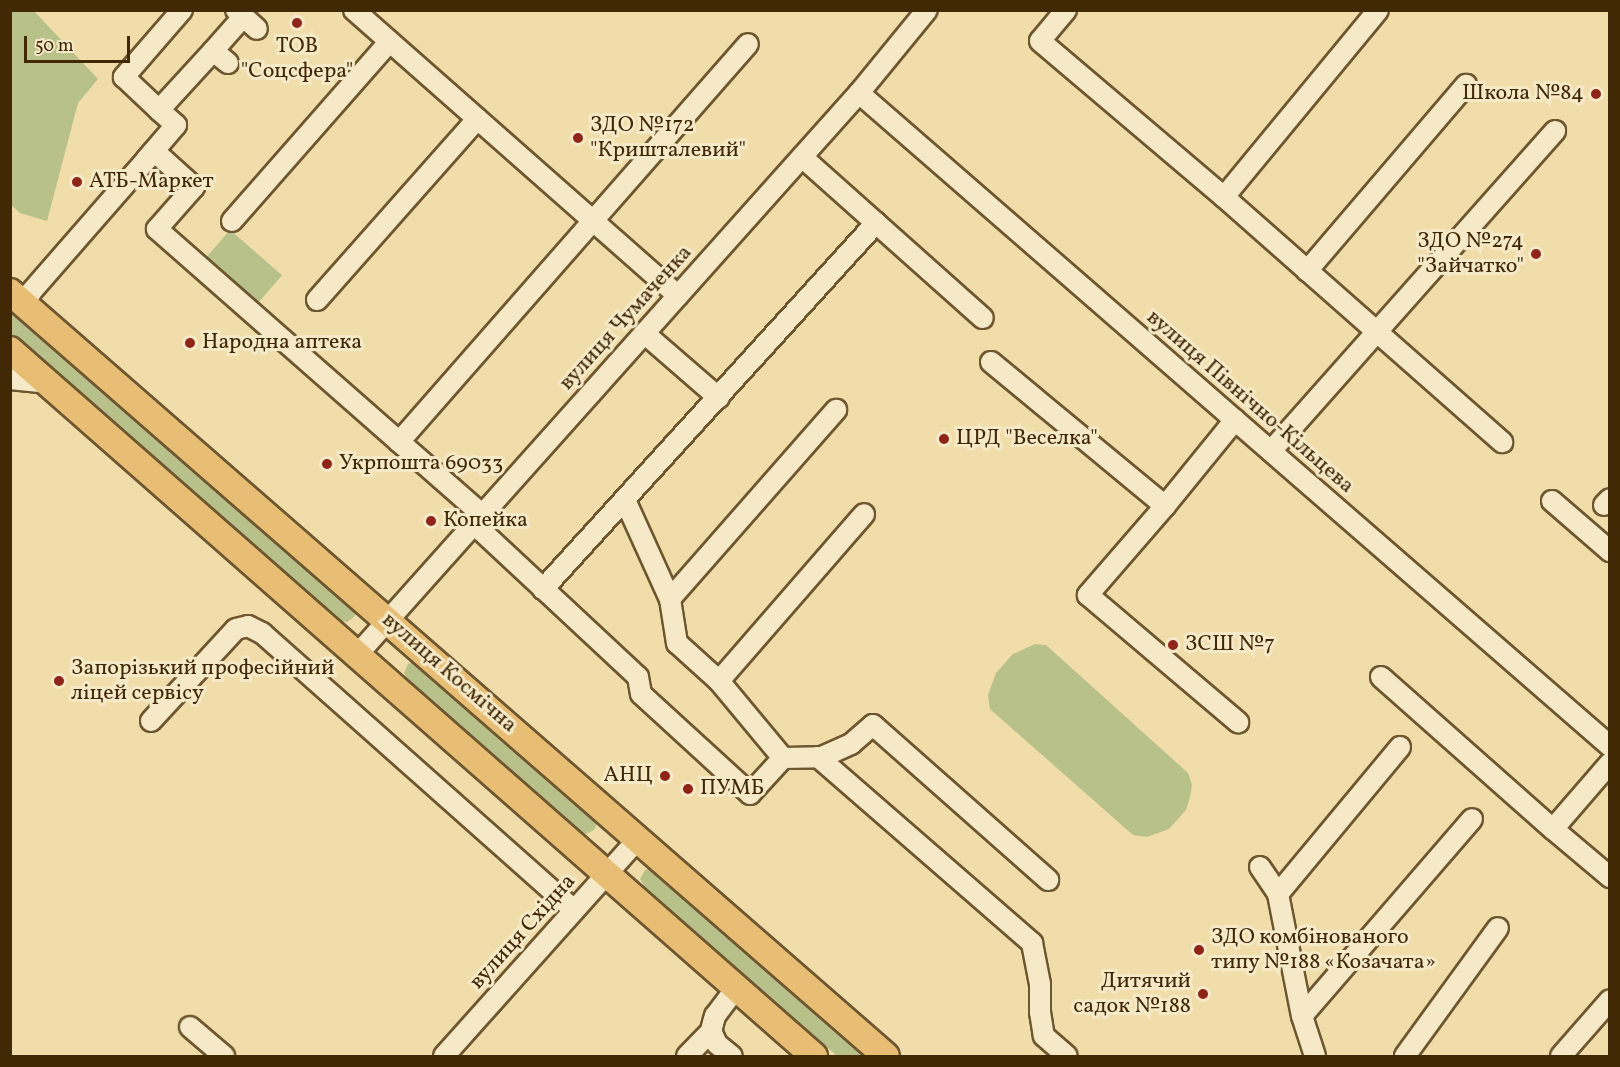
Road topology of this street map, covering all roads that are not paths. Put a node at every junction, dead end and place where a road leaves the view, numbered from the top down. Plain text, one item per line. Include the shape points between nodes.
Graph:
1 (183, 10) edge
2 (354, 10) edge
3 (927, 10) edge
4 (1066, 10) edge
5 (1378, 10) edge
6 (245, 19) edge
7 (389, 42) junction
8 (748, 44) dead end
9 (1466, 85) dead end
10 (859, 93) junction
11 (159, 110) junction
12 (477, 119) junction
13 (1556, 131) dead end
14 (154, 152) junction
15 (802, 157) junction
16 (1224, 197) junction
17 (593, 220) junction
18 (232, 221) dead end
19 (876, 223) junction
20 (1307, 271) junction
21 (678, 296) junction
22 (18, 298) edge
23 (317, 300) dead end
24 (983, 318) dead end
25 (644, 333) junction
26 (1376, 333) junction
27 (10, 350) edge
28 (991, 362) dead end
29 (10, 379) edge
30 (47, 383) junction
31 (719, 398) junction
32 (836, 410) dead end
33 (1235, 420) junction
34 (399, 442) junction
35 (1502, 442) dead end
36 (1271, 451) junction
37 (625, 500) junction
38 (1552, 501) dead end
39 (1165, 506) junction
40 (864, 514) dead end
41 (478, 519) junction
42 (1610, 551) edge
43 (543, 589) junction
44 (670, 599) junction
45 (388, 620) junction
46 (357, 655) junction
47 (1381, 677) dead end
48 (718, 681) junction
49 (151, 721) dead end
50 (1238, 722) dead end
51 (1610, 746) edge
52 (1400, 747) dead end
53 (818, 757) junction
54 (783, 758) junction
55 (1610, 763) edge
56 (1472, 819) dead end
57 (1553, 829) junction
58 (638, 839) junction
59 (1260, 867) dead end
60 (607, 874) junction
61 (1610, 877) edge
62 (1048, 880) dead end
63 (1278, 894) junction
64 (574, 910) junction
65 (1498, 928) dead end
66 (737, 987) junction
67 (1610, 1000) edge
68 (1302, 1016) junction
69 (713, 1023) junction
70 (190, 1027) dead end
71 (806, 1054) edge
72 (224, 1056) edge
73 (444, 1056) edge
74 (687, 1056) edge
75 (732, 1056) edge
76 (886, 1056) edge
77 (1067, 1056) edge
78 (1315, 1056) edge
79 (1405, 1056) edge
80 (1560, 1056) edge

1 - 11 street via 124,77
2 - 7 street
3 - 10 street, вулиця Чумаченка
4 - 16 street via 1040,41
5 - 16 street
6 - 11 street via 221,57
7 - 12 street
7 - 18 street
8 - 17 street
9 - 20 street
10 - 15 street, вулиця Чумаченка
10 - 33 street, вулиця Північно-Кільцева
11 - 14 street via 176,125
12 - 17 street
12 - 23 street
13 - 26 street
14 - 22 street via 32,292
14 - 34 street via 194,188 157,229
15 - 19 street
15 - 21 street, вулиця Чумаченка
16 - 20 street
17 - 21 street
17 - 34 street
19 - 24 street
19 - 31 street
20 - 26 street
21 - 25 street, вулиця Чумаченка
22 - 45 main road, вулиця Космічна
25 - 31 street
25 - 41 street, вулиця Чумаченка
26 - 35 street
26 - 36 street
27 - 30 main road, вулиця Космічна
28 - 39 street
29 - 30 street
30 - 46 main road, вулиця Космічна
31 - 37 street
32 - 44 street
33 - 36 street, вулиця Північно-Кільцева
33 - 39 street
34 - 41 street
36 - 51 street, вулиця Північно-Кільцева
37 - 43 street
37 - 44 street
38 - 42 street
39 - 50 street via 1088,595
40 - 48 street
41 - 43 street
41 - 45 street, вулиця Чумаченка
43 - 54 street via 638,676 640,694 750,794
44 - 48 street via 677,643
45 - 46 street, вулиця Чумаченка
45 - 58 main road, вулиця Космічна
46 - 60 main road, вулиця Космічна
47 - 57 street
48 - 54 street
49 - 64 street via 236,629 248,626 271,641
52 - 63 street
53 - 54 street
53 - 62 street via 851,744 873,725
53 - 77 street via 1032,943 1044,1036
55 - 57 street
56 - 68 street
57 - 61 street
58 - 60 street, вулиця Східна
58 - 76 main road, вулиця Космічна
59 - 63 street
60 - 64 street, вулиця Східна
60 - 66 main road, вулиця Космічна
63 - 68 street
64 - 73 street, вулиця Східна
65 - 79 street
66 - 69 street
66 - 71 main road, вулиця Космічна
67 - 80 street
68 - 78 street
69 - 74 street
69 - 75 street via 717,1044
70 - 72 street

